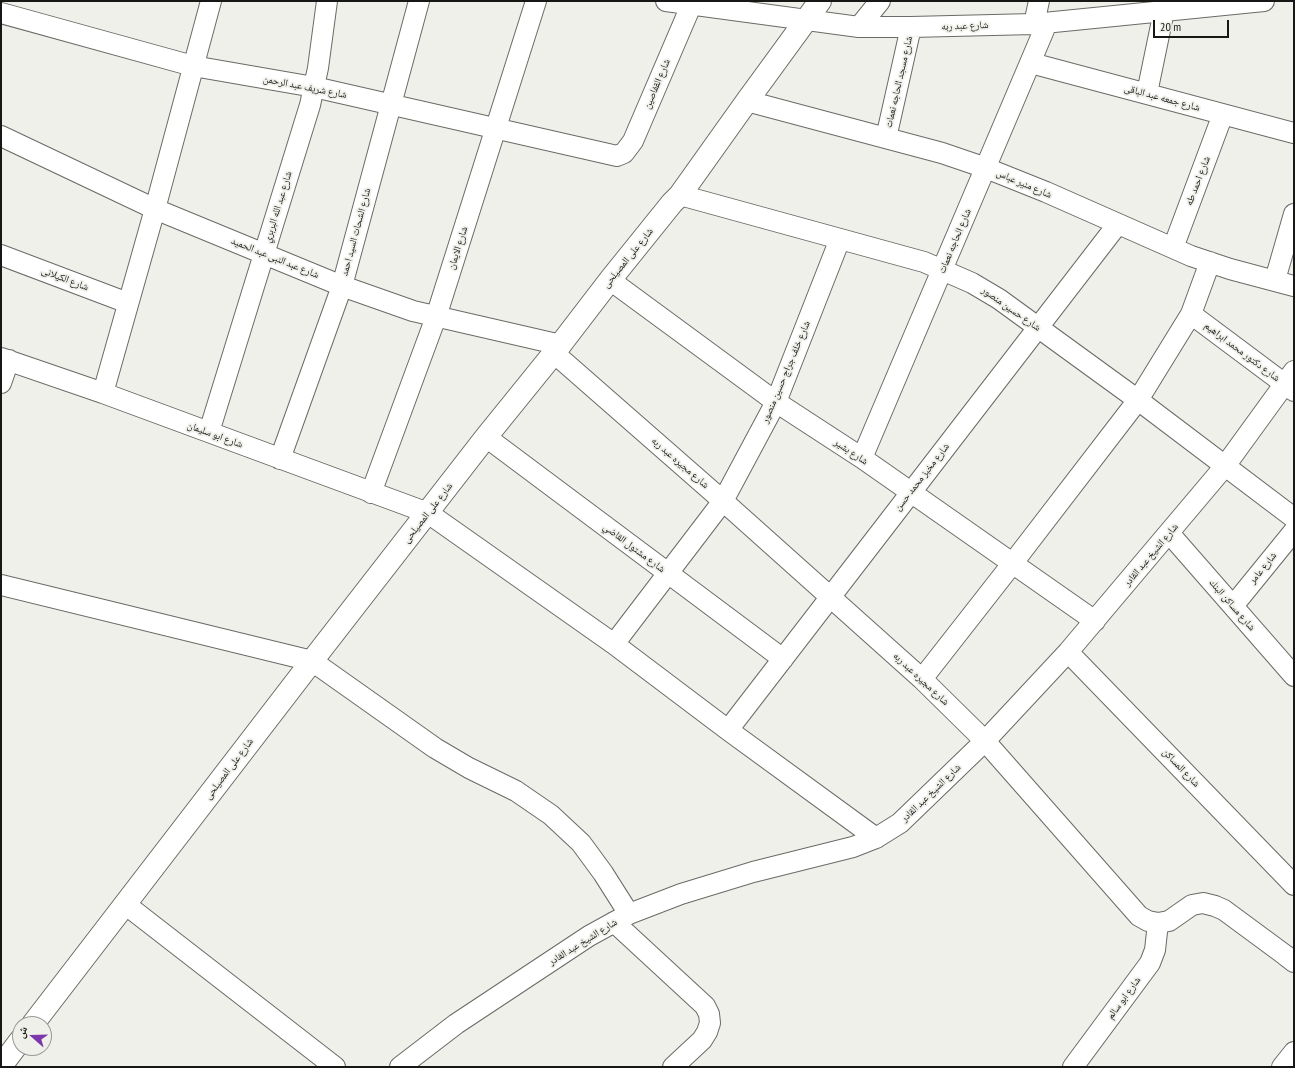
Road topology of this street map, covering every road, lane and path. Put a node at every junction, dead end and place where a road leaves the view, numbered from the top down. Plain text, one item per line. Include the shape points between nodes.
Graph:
1 (211, 1) edge
2 (327, 1) edge
3 (419, 1) edge
4 (536, 1) edge
5 (666, 1) edge
6 (820, 1) edge
7 (880, 1) edge
8 (1038, 1) edge
9 (1264, 1) edge
10 (692, 3) edge
11 (1164, 11) junction
12 (1, 13) edge
13 (807, 20) junction
14 (1041, 23) junction
15 (859, 27) junction
16 (911, 27) junction
17 (1030, 63) junction
18 (193, 66) junction
19 (314, 87) junction
20 (1147, 93) junction
21 (747, 101) junction
22 (392, 104) junction
23 (1224, 114) junction
24 (496, 128) junction
25 (1294, 133) edge
26 (1, 136) edge
27 (886, 138) junction
28 (611, 155) joint
29 (986, 168) junction
30 (680, 195) junction
31 (155, 209) junction
32 (1294, 214) edge
33 (1117, 225) junction
34 (840, 239) junction
35 (1173, 248) junction
36 (264, 254) junction
37 (1, 255) edge
38 (1210, 262) junction
39 (943, 269) junction
40 (610, 280) junction
41 (1274, 280) junction
42 (342, 286) junction
43 (1294, 286) edge
44 (128, 303) junction
45 (1191, 314) junction
46 (436, 317) junction
47 (1037, 328) junction
48 (557, 349) junction
49 (5, 359) edge
50 (1291, 382) edge
51 (1, 383) edge
52 (103, 393) junction
53 (1138, 400) junction
54 (776, 402) junction
55 (209, 432) junction
56 (486, 437) junction
57 (862, 458) junction
58 (280, 459) junction
59 (1225, 466) junction
60 (911, 492) junction
61 (371, 493) junction
62 (724, 501) junction
63 (428, 514) junction
64 (1294, 518) edge
65 (1294, 531) edge
66 (1169, 534) junction
67 (1012, 564) junction
68 (669, 574) junction
69 (1, 585) edge
70 (830, 597) junction
71 (1232, 606) junction
72 (1094, 621) junction
73 (614, 644) junction
74 (1068, 652) junction
75 (783, 659) junction
76 (312, 661) junction
77 (1294, 676) edge
78 (922, 679) junction
79 (728, 730) junction
80 (985, 741) junction
81 (876, 838) junction
82 (1294, 885) edge
83 (125, 904) junction
84 (621, 918) junction
85 (1158, 923) junction
86 (1291, 954) edge
87 (39, 1016) edge
88 (12, 1052) edge
89 (1294, 1052) edge
90 (407, 1065) edge
91 (1, 1066) edge
92 (335, 1067) edge
93 (673, 1067) edge
94 (1073, 1067) edge
95 (1282, 1067) edge

1 - 18 street
2 - 19 street, شارع عبد الله البربري
3 - 22 street, شارع الشحات السيد احمد
4 - 24 street, شارع الايمان
5 - 10 street, شارع عبد ربه
6 - 13 street, شارع على المصيلحى
7 - 15 street
8 - 14 street, شارع الحاجه نعمات
9 - 11 street, شارع عبد ربه
10 - 13 street, شارع عبد ربه
10 - 28 street, شارع القفاصين via 633,141 624,153
11 - 14 street, شارع عبد ربه
11 - 20 street
12 - 18 street, شارع شريف عبد الرحمن
13 - 15 street, شارع عبد ربه
13 - 21 street, شارع على المصيلحى
14 - 16 street, شارع عبد ربه
14 - 17 street, شارع الحاجه نعمات
15 - 16 street, شارع عبد ربه
16 - 27 street, شارع مسجد الحاجه نعمات
17 - 20 street, شارع جمعه عبد الباقى
17 - 29 street, شارع الحاجه نعمات
18 - 19 street, شارع شريف عبد الرحمن
18 - 31 street
19 - 22 street, شارع شريف عبد الرحمن
19 - 36 street, شارع عبد الله البربري
20 - 23 street, شارع جمعه عبد الباقى
21 - 27 street, شارع منير عباس
21 - 30 street, شارع على المصيلحى
22 - 24 street, شارع شريف عبد الرحمن
22 - 42 street, شارع الشحات السيد احمد
23 - 25 street, شارع جمعه عبد الباقى
23 - 35 street, شارع احمد طه
24 - 28 street, شارع شريف عبد الرحمن
24 - 46 street, شارع الايمان
26 - 31 street, شارع عبد النبى عبد الحميد
27 - 29 street, شارع منير عباس
29 - 33 street, شارع منير عباس
29 - 39 street, شارع الحاجه نعمات
30 - 34 street, شارع حسين منصور
30 - 40 street, شارع على المصيلحى
31 - 36 street, شارع عبد النبى عبد الحميد
31 - 44 street
32 - 41 street
33 - 35 street, شارع منير عباس
33 - 47 street, شارع مخبز محمد حسن
34 - 39 street, شارع حسين منصور
34 - 54 street, شارع خلف جراج حسين منصور
35 - 38 street, شارع منير عباس
36 - 42 street, شارع عبد النبى عبد الحميد
36 - 55 street, شارع عبد الله البربري
37 - 44 street, شارع الكيلانى
38 - 41 street, شارع منير عباس
38 - 45 street
39 - 47 street, شارع حسين منصور via 999,299
39 - 57 street, شارع الحاجه نعمات
40 - 48 street, شارع على المصيلحى
40 - 54 street, شارع بشير
41 - 43 street, شارع منير عباس
42 - 46 street, شارع عبد النبى عبد الحميد
42 - 58 street, شارع الشحات السيد احمد
44 - 52 street
45 - 50 street, شارع دكتور محمد ابراهيم
45 - 53 street
46 - 48 street, شارع عبد النبى عبد الحميد
46 - 61 street, شارع الايمان
47 - 53 street, شارع حسين منصور
47 - 60 street, شارع مخبز محمد حسن
48 - 56 street, شارع على المصيلحى
48 - 62 street, شارع مجيره عبد ربه
49 - 51 street
49 - 52 street, شارع ابو سليمان
50 - 59 street, شارع الشيخ عبد القادر
52 - 55 street, شارع ابو سليمان
53 - 59 street, شارع حسين منصور
53 - 67 street
54 - 57 street, شارع بشير
54 - 62 street, شارع خلف جراج حسين منصور
55 - 58 street, شارع ابو سليمان
56 - 63 street, شارع على المصيلحى
56 - 68 street, شارع مشتول القاضي
57 - 60 street, شارع بشير
58 - 61 street, شارع ابو سليمان
59 - 64 street, شارع حسين منصور
59 - 66 street, شارع الشيخ عبد القادر
60 - 67 street, شارع بشير
60 - 70 street, شارع مخبز محمد حسن
61 - 63 street, شارع ابو سليمان
62 - 68 street, شارع خلف جراج حسين منصور
62 - 70 street, شارع مجيره عبد ربه
63 - 73 street, شارع ابو سليمان
63 - 76 street, شارع على المصيلحى
65 - 71 street, شارع عامر
66 - 71 street, شارع مساكن البنك
66 - 72 street, شارع الشيخ عبد القادر
67 - 72 street, شارع بشير
67 - 78 street
68 - 73 street, شارع خلف جراج حسين منصور
68 - 75 street, شارع مشتول القاضي
69 - 76 street
70 - 75 street, شارع مخبز محمد حسن
70 - 78 street, شارع مجيره عبد ربه
71 - 77 street, شارع مساكن البنك
72 - 74 street, شارع الشيخ عبد القادر
73 - 79 street, شارع ابو سليمان
74 - 80 street, شارع الشيخ عبد القادر
74 - 82 street, شارع المساكن
75 - 79 street, شارع مخبز محمد حسن
76 - 83 street, شارع على المصيلحى
76 - 84 street via 435,748 516,791 551,816 581,843 603,873
78 - 80 street, شارع مجيره عبد ربه
79 - 81 street, شارع ابو سليمان
80 - 81 street, شارع الشيخ عبد القادر via 900,823
80 - 85 street, شارع مجيره عبد ربه via 1132,909 1148,921
81 - 84 street, شارع الشيخ عبد القادر via 853,847 753,872 681,894
83 - 87 street, شارع على المصيلحى
83 - 92 street
84 - 90 street, شارع الشيخ عبد القادر via 588,936 456,1024
84 - 93 street via 705,1006 709,1014 710,1023 702,1040
85 - 86 street via 1169,921 1192,905 1203,903 1224,910
85 - 94 street, شارع ابو سالم via 1155,950 1150,963
88 - 91 street
89 - 95 street

